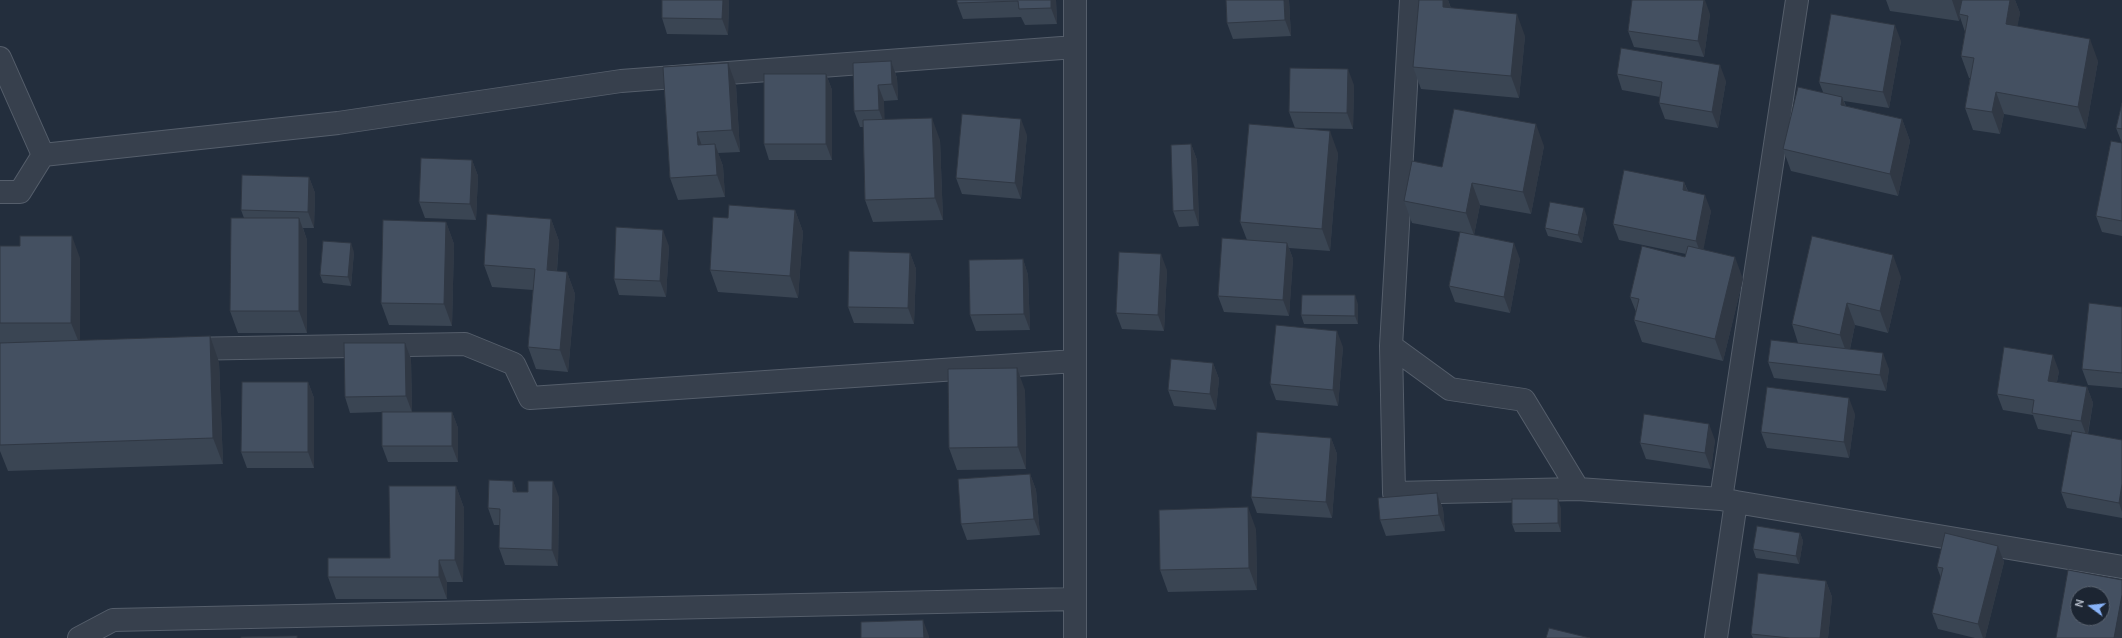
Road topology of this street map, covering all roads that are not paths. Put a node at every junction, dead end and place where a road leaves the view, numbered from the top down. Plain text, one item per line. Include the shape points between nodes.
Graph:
1 (1075, 0) edge
2 (1412, 0) edge
3 (1797, 0) edge
4 (1075, 47) junction
5 (0, 58) edge
6 (43, 155) junction
7 (0, 192) edge
8 (1391, 346) junction
9 (163, 349) edge
10 (1076, 361) junction
11 (1578, 489) junction
12 (1729, 501) junction
13 (2122, 567) edge
14 (1076, 599) junction
15 (79, 638) edge
16 (1076, 638) edge
17 (1716, 638) edge

1 - 4 street
2 - 8 street
3 - 12 street
4 - 6 street via 621,81 338,123
4 - 10 street
5 - 6 street
6 - 7 street via 20,192
8 - 11 street via 1450,389 1524,400
8 - 11 street via 1394,493
9 - 10 street via 465,344 514,364 530,398
10 - 14 street
11 - 12 street
12 - 13 street
12 - 17 street
14 - 15 street via 113,620
14 - 16 street

